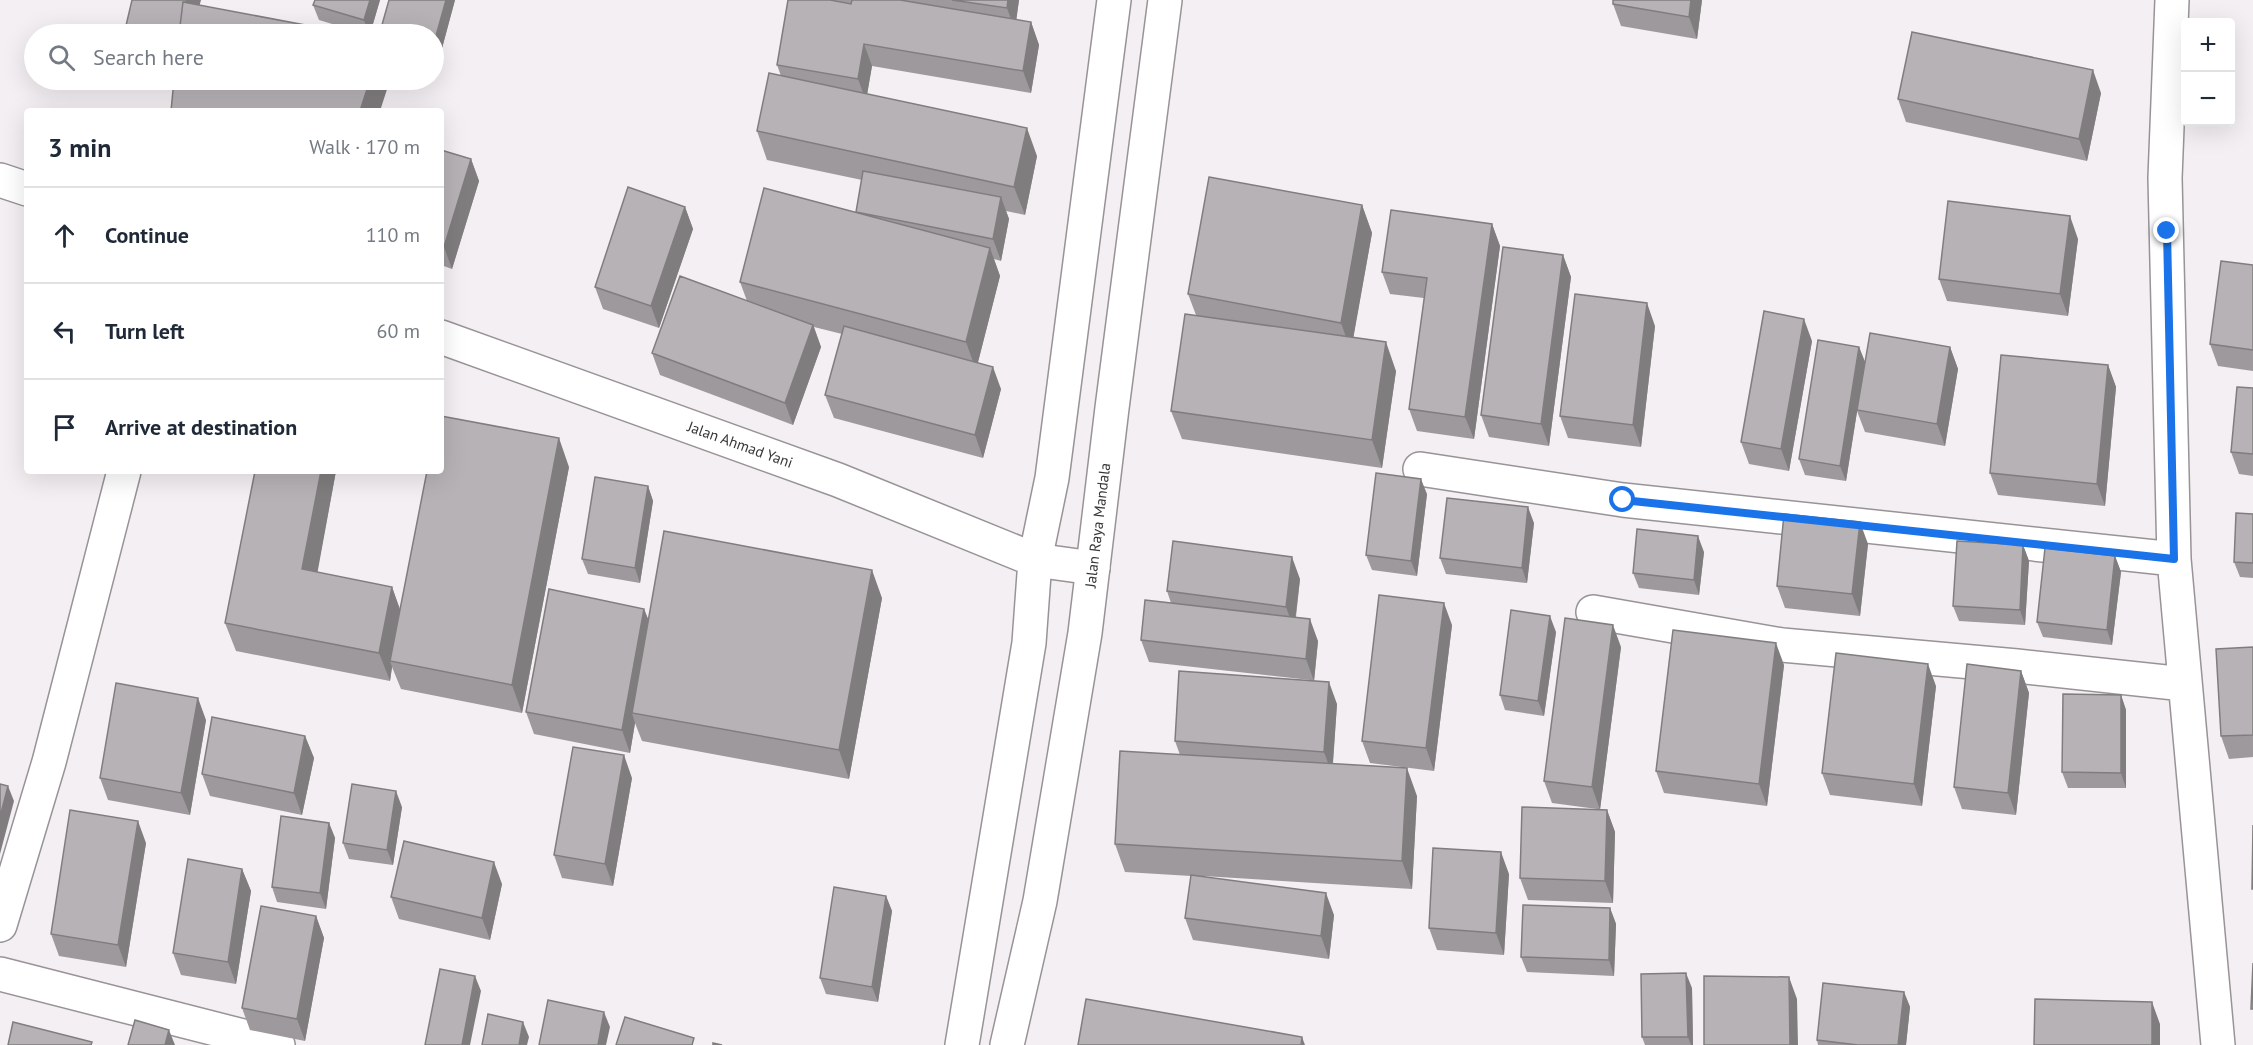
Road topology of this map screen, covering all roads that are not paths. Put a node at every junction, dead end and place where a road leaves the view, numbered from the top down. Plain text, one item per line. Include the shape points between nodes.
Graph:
1 (1114, 0) edge
2 (1165, 0) edge
3 (2172, 0) edge
4 (0, 180) edge
5 (24, 188) edge
6 (444, 338) edge
7 (1420, 469) dead end
8 (123, 474) edge
9 (2174, 559) junction
10 (1035, 560) junction
11 (1093, 568) junction
12 (1593, 612) dead end
13 (2184, 684) junction
14 (0, 925) edge
15 (0, 975) edge
16 (278, 1045) edge
17 (962, 1045) edge
18 (1007, 1045) edge
19 (2218, 1045) edge

1 - 10 main road via 1052,478
2 - 11 main road, Jalan Raya Mandala
3 - 9 main road via 2165,178
4 - 5 main road
6 - 10 main road, Jalan Ahmad Yani via 838,480
7 - 9 main road via 1623,500
8 - 14 main road via 49,762
9 - 13 main road
10 - 11 main road, Jalan Ahmad Yani
10 - 17 main road via 1029,643
11 - 18 main road, Jalan Raya Mandala via 1040,901
12 - 13 main road via 1782,645
13 - 19 main road
15 - 16 main road

